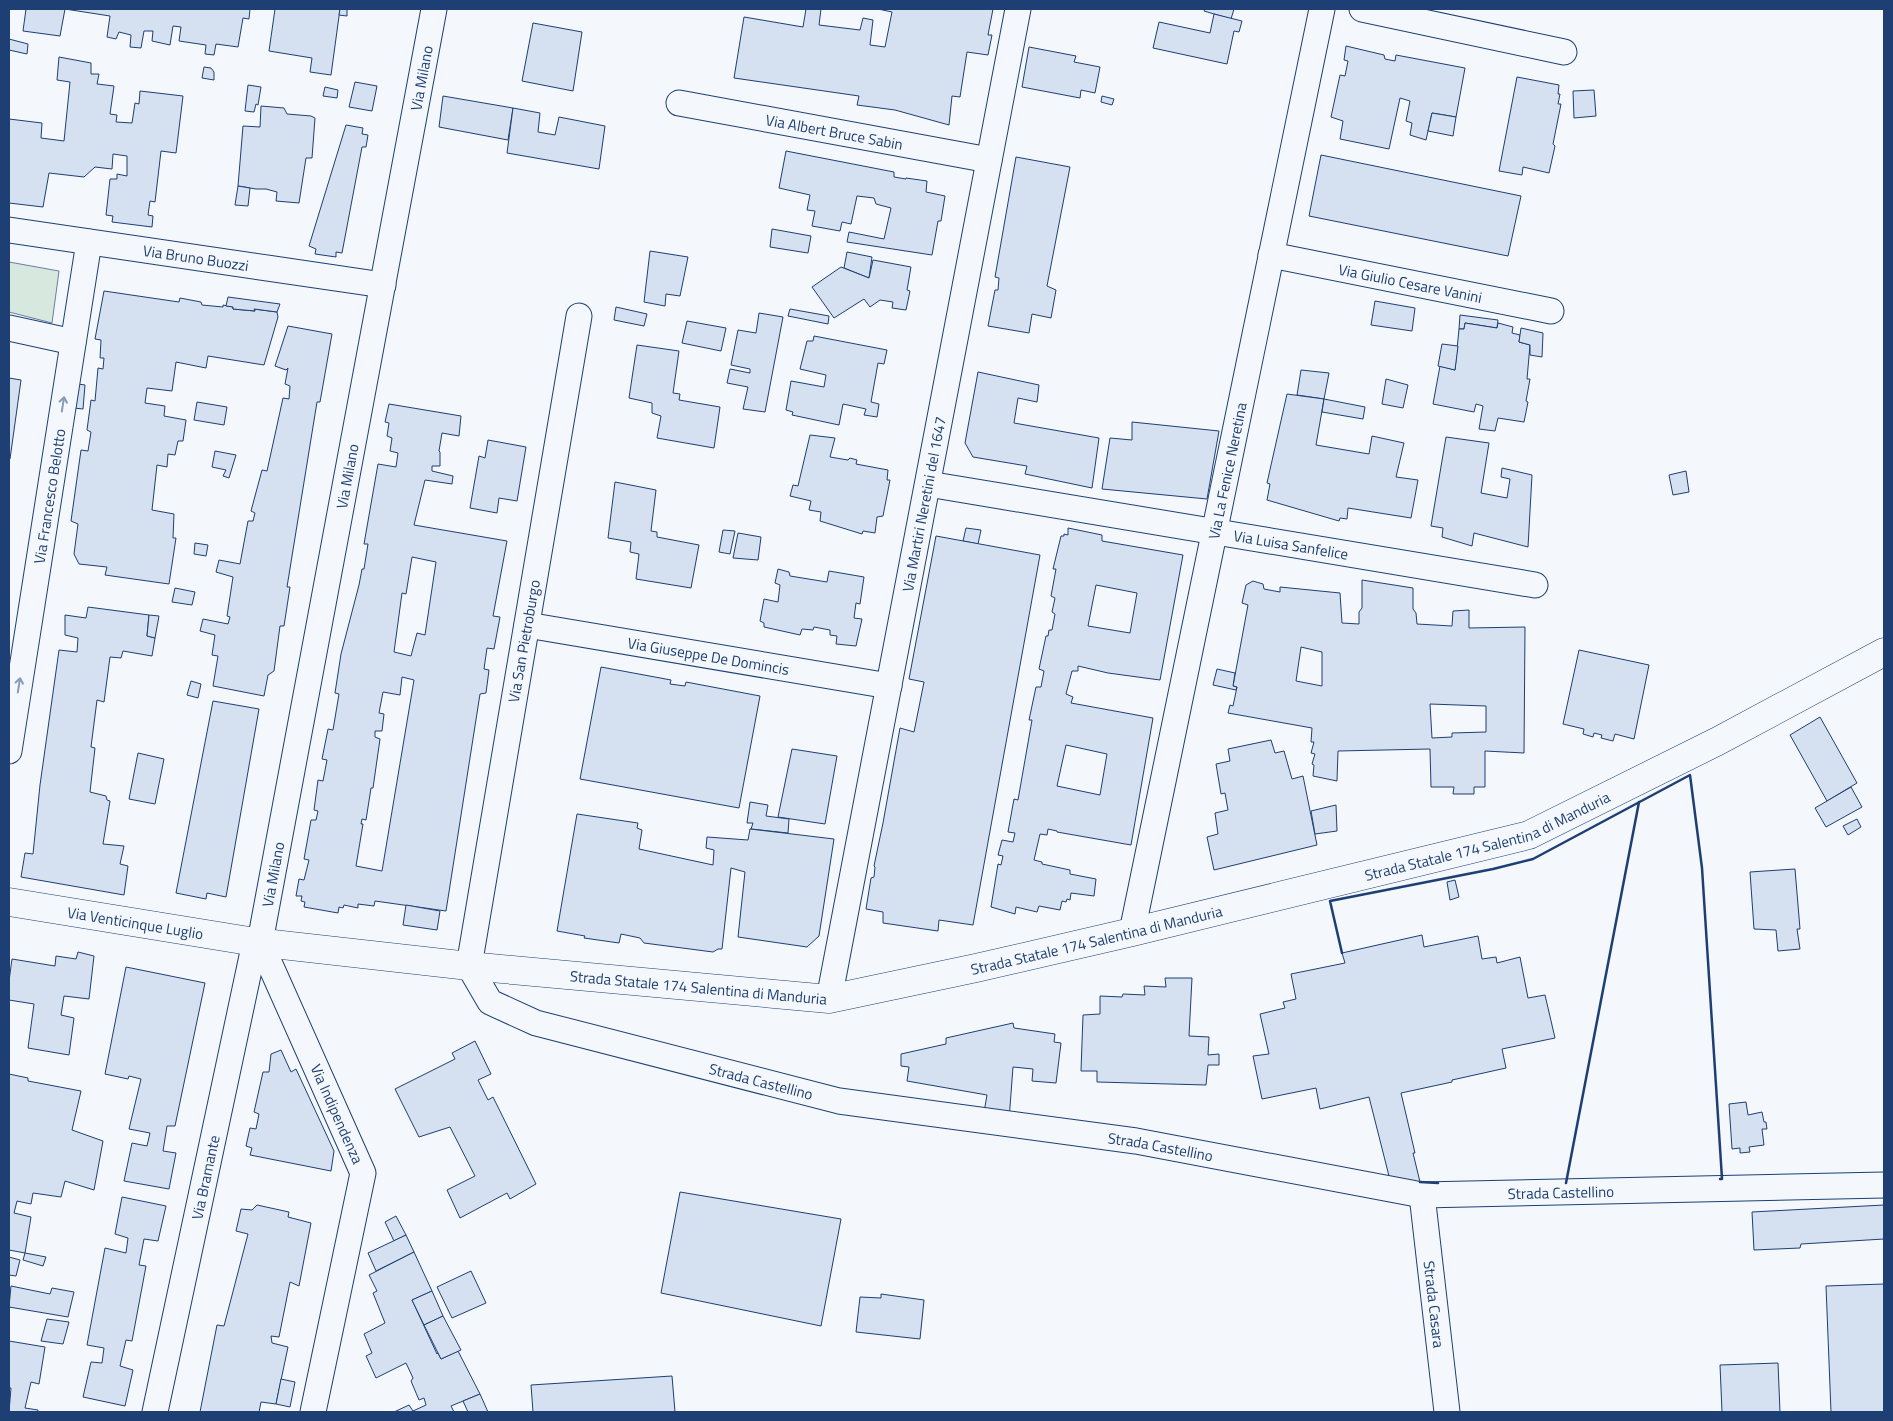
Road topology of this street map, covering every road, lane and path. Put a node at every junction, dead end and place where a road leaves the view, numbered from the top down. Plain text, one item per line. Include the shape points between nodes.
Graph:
1 (434, 9) edge
2 (1018, 9) edge
3 (1322, 9) edge
4 (1362, 9) edge
5 (1564, 52) dead end
6 (679, 104) dead end
7 (989, 160) junction
8 (9, 230) edge
9 (89, 242) junction
10 (1271, 255) junction
11 (383, 285) junction
12 (1551, 311) dead end
13 (579, 316) dead end
14 (9, 328) edge
15 (72, 342) junction
16 (928, 484) junction
17 (1214, 532) junction
18 (1535, 585) dead end
19 (527, 625) junction
20 (1884, 652) edge
21 (889, 686) junction
22 (9, 751) edge
23 (9, 902) edge
24 (1132, 932) junction
25 (257, 942) junction
26 (469, 966) junction
27 (829, 999) junction
28 (1884, 1185) edge
29 (1422, 1195) junction
30 (156, 1412) edge
31 (313, 1412) edge
32 (1447, 1412) edge

1 - 11 street, Via Milano
2 - 7 street, Via Martiri Neretini del 1647
3 - 10 street, Via La Fenice Neretina
4 - 5 street
6 - 7 street, Via Albert Bruce Sabin
7 - 16 street, Via Martiri Neretini del 1647
8 - 9 street, Via Bruno Buozzi
9 - 11 street, Via Bruno Buozzi
9 - 15 street, Via Francesco Belotto
10 - 12 street, Via Giulio Cesare Vanini
10 - 17 street, Via La Fenice Neretina
11 - 25 street, Via Milano
13 - 19 street, Via San Pietroburgo
14 - 15 street
22 -> 15 street, Via Francesco Belotto
16 - 17 street, Via Luisa Sanfelice
16 - 21 street, Via Martiri Neretini del 1647
17 - 18 street, Via Luisa Sanfelice
17 - 24 street, Via La Fenice Neretina
19 - 21 street, Via Giuseppe De Domincis
19 - 26 street, Via San Pietroburgo
20 - 24 main road, Strada Statale 174 Salentina di Manduria via 1718,741 1529,835
21 - 27 street, Via Martiri Neretini del 1647
23 - 25 main road, Via Venticinque Luglio
24 - 27 main road, Strada Statale 174 Salentina di Manduria
25 - 26 main road, Strada Statale 174 Salentina di Manduria
25 - 30 street, Via Bramante
25 - 31 street, Via Indipendenza via 363,1173
26 - 27 main road, Strada Statale 174 Salentina di Manduria
26 - 29 street, Strada Castellino via 490,1002 536,1023 838,1101 1136,1140
28 - 29 street, Strada Castellino
29 - 32 street, Strada Casara

